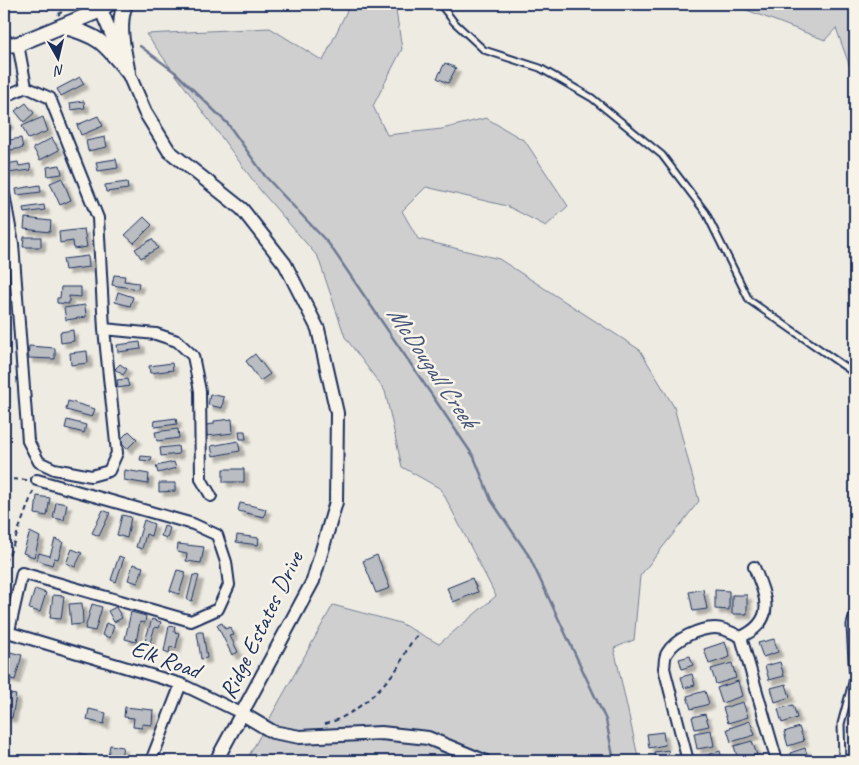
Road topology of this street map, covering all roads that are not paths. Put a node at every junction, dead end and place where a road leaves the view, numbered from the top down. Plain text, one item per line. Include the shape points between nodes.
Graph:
1 (125, 4) edge
2 (440, 4) edge
3 (105, 7) edge
4 (62, 26) junction
5 (11, 45) edge
6 (128, 72) junction
7 (26, 87) junction
8 (4, 97) edge
9 (4, 194) edge
10 (104, 329) junction
11 (855, 378) edge
12 (37, 480) road end
13 (211, 496) dead end
14 (754, 567) dead end
15 (855, 606) edge
16 (6, 631) edge
17 (741, 637) junction
18 (181, 684) junction
19 (241, 713) junction
20 (151, 761) edge
21 (216, 761) edge
22 (484, 761) edge
23 (688, 761) edge
24 (777, 761) edge
25 (842, 761) edge

1 - 6 main road via 120,33
2 - 11 lane via 484,50 540,68 584,94 662,155 706,212 749,300 851,371
3 - 4 main road
3 - 6 street, Ridge Estates Drive
4 - 5 main road
4 - 6 main road via 103,42
5 - 7 street
6 - 19 street, Ridge Estates Drive via 145,112 169,151 242,210 285,264 318,330 337,413 336,502 312,581
7 - 8 street
7 - 10 street via 50,98 98,218
9 - 10 street via 14,244 28,441 39,462 54,469 90,476 109,470 116,453
10 - 13 street via 177,341 193,356 200,391 201,479
12 - 16 street via 193,524 217,535 229,585 218,609 191,621 22,573
14 - 17 street via 766,598 766,610 763,621 755,630
15 - 25 lane via 850,625 853,679 841,724
16 - 18 street, Elk Road
17 - 23 street via 714,628 698,631 676,642 666,654 664,668
17 - 24 street
18 - 19 street, Elk Road
18 - 20 street
19 - 21 street, Ridge Estates Drive
19 - 22 street, Elk Road via 273,732 300,737 381,733 428,738

